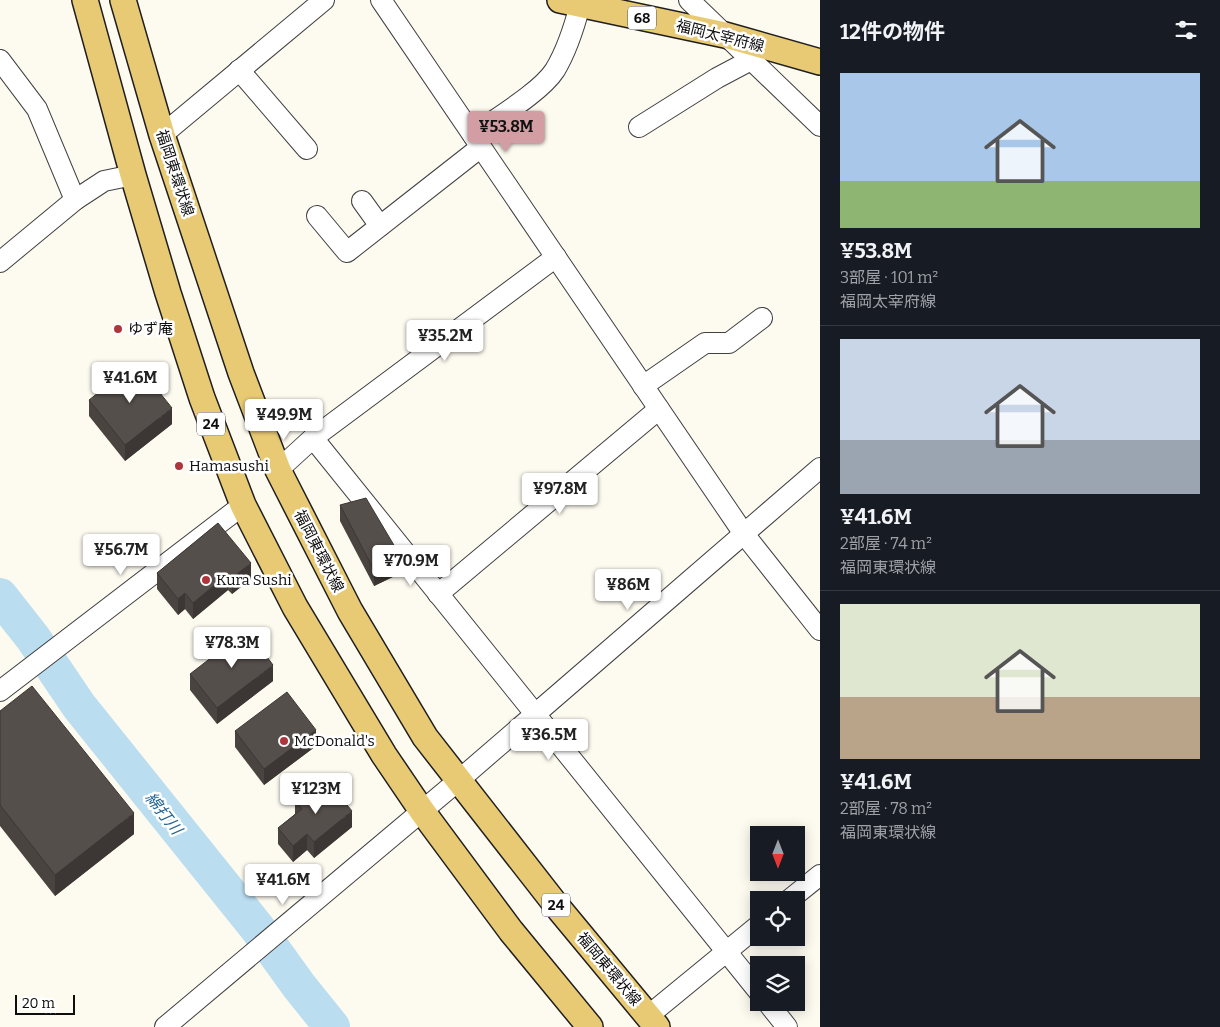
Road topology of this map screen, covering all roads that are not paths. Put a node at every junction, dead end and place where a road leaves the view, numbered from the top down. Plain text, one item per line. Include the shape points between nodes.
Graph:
1 (85, 0) edge
2 (123, 0) edge
3 (324, 0) edge
4 (381, 0) edge
5 (689, 0) edge
6 (570, 3) edge
7 (725, 35) junction
8 (0, 60) edge
9 (751, 60) junction
10 (820, 62) edge
11 (238, 70) junction
12 (820, 126) edge
13 (639, 127) dead end
14 (162, 135) junction
15 (477, 141) junction
16 (307, 149) dead end
17 (133, 175) junction
18 (74, 200) junction
19 (362, 201) dead end
20 (317, 216) dead end
21 (380, 226) junction
22 (556, 257) junction
23 (0, 262) edge
24 (762, 318) dead end
25 (644, 386) junction
26 (659, 410) junction
27 (313, 438) junction
28 (820, 468) edge
29 (278, 470) junction
30 (243, 505) junction
31 (744, 534) junction
32 (438, 594) junction
33 (820, 630) edge
34 (0, 691) edge
35 (535, 715) junction
36 (459, 780) junction
37 (422, 811) junction
38 (820, 875) edge
39 (801, 891) edge
40 (750, 932) edge
41 (726, 952) junction
42 (750, 981) edge
43 (774, 1011) edge
44 (652, 1021) edge
45 (165, 1027) edge
46 (590, 1027) edge
47 (787, 1027) edge

1 - 17 main road, 24
2 - 14 main road, 福岡東環状線 / 24
3 - 11 street
4 - 15 street
5 - 7 street
6 - 7 main road, 福岡太宰府線 / 68
6 - 15 street via 570,41 554,72
7 - 9 street
7 - 10 main road, 福岡太宰府線 / 68
8 - 18 street via 37,109
9 - 12 street
9 - 13 street via 716,78
11 - 14 street
11 - 16 street
14 - 29 main road, 福岡東環状線 / 24 via 241,373
15 - 21 street
15 - 22 street
17 - 18 street via 104,180
17 - 30 main road, 24 via 202,398
18 - 23 street
19 - 21 street
20 - 21 street via 347,252
22 - 25 street
22 - 27 street
24 - 25 street via 729,343 705,343
25 - 26 street
26 - 31 street
26 - 32 street
27 - 29 street
27 - 32 street
28 - 31 street
29 - 36 main road, 福岡東環状線 / 24 via 350,611 425,737
30 - 34 street
30 - 37 main road, 24 via 295,607 384,755
31 - 33 street
31 - 35 street
32 - 35 street
35 - 36 street
35 - 41 street
36 - 37 street
36 - 44 main road, 福岡東環状線 / 24
37 - 45 street
37 - 46 main road, 24 via 511,931
38 - 39 street
40 - 41 street
41 - 42 street
41 - 44 street
43 - 47 street

